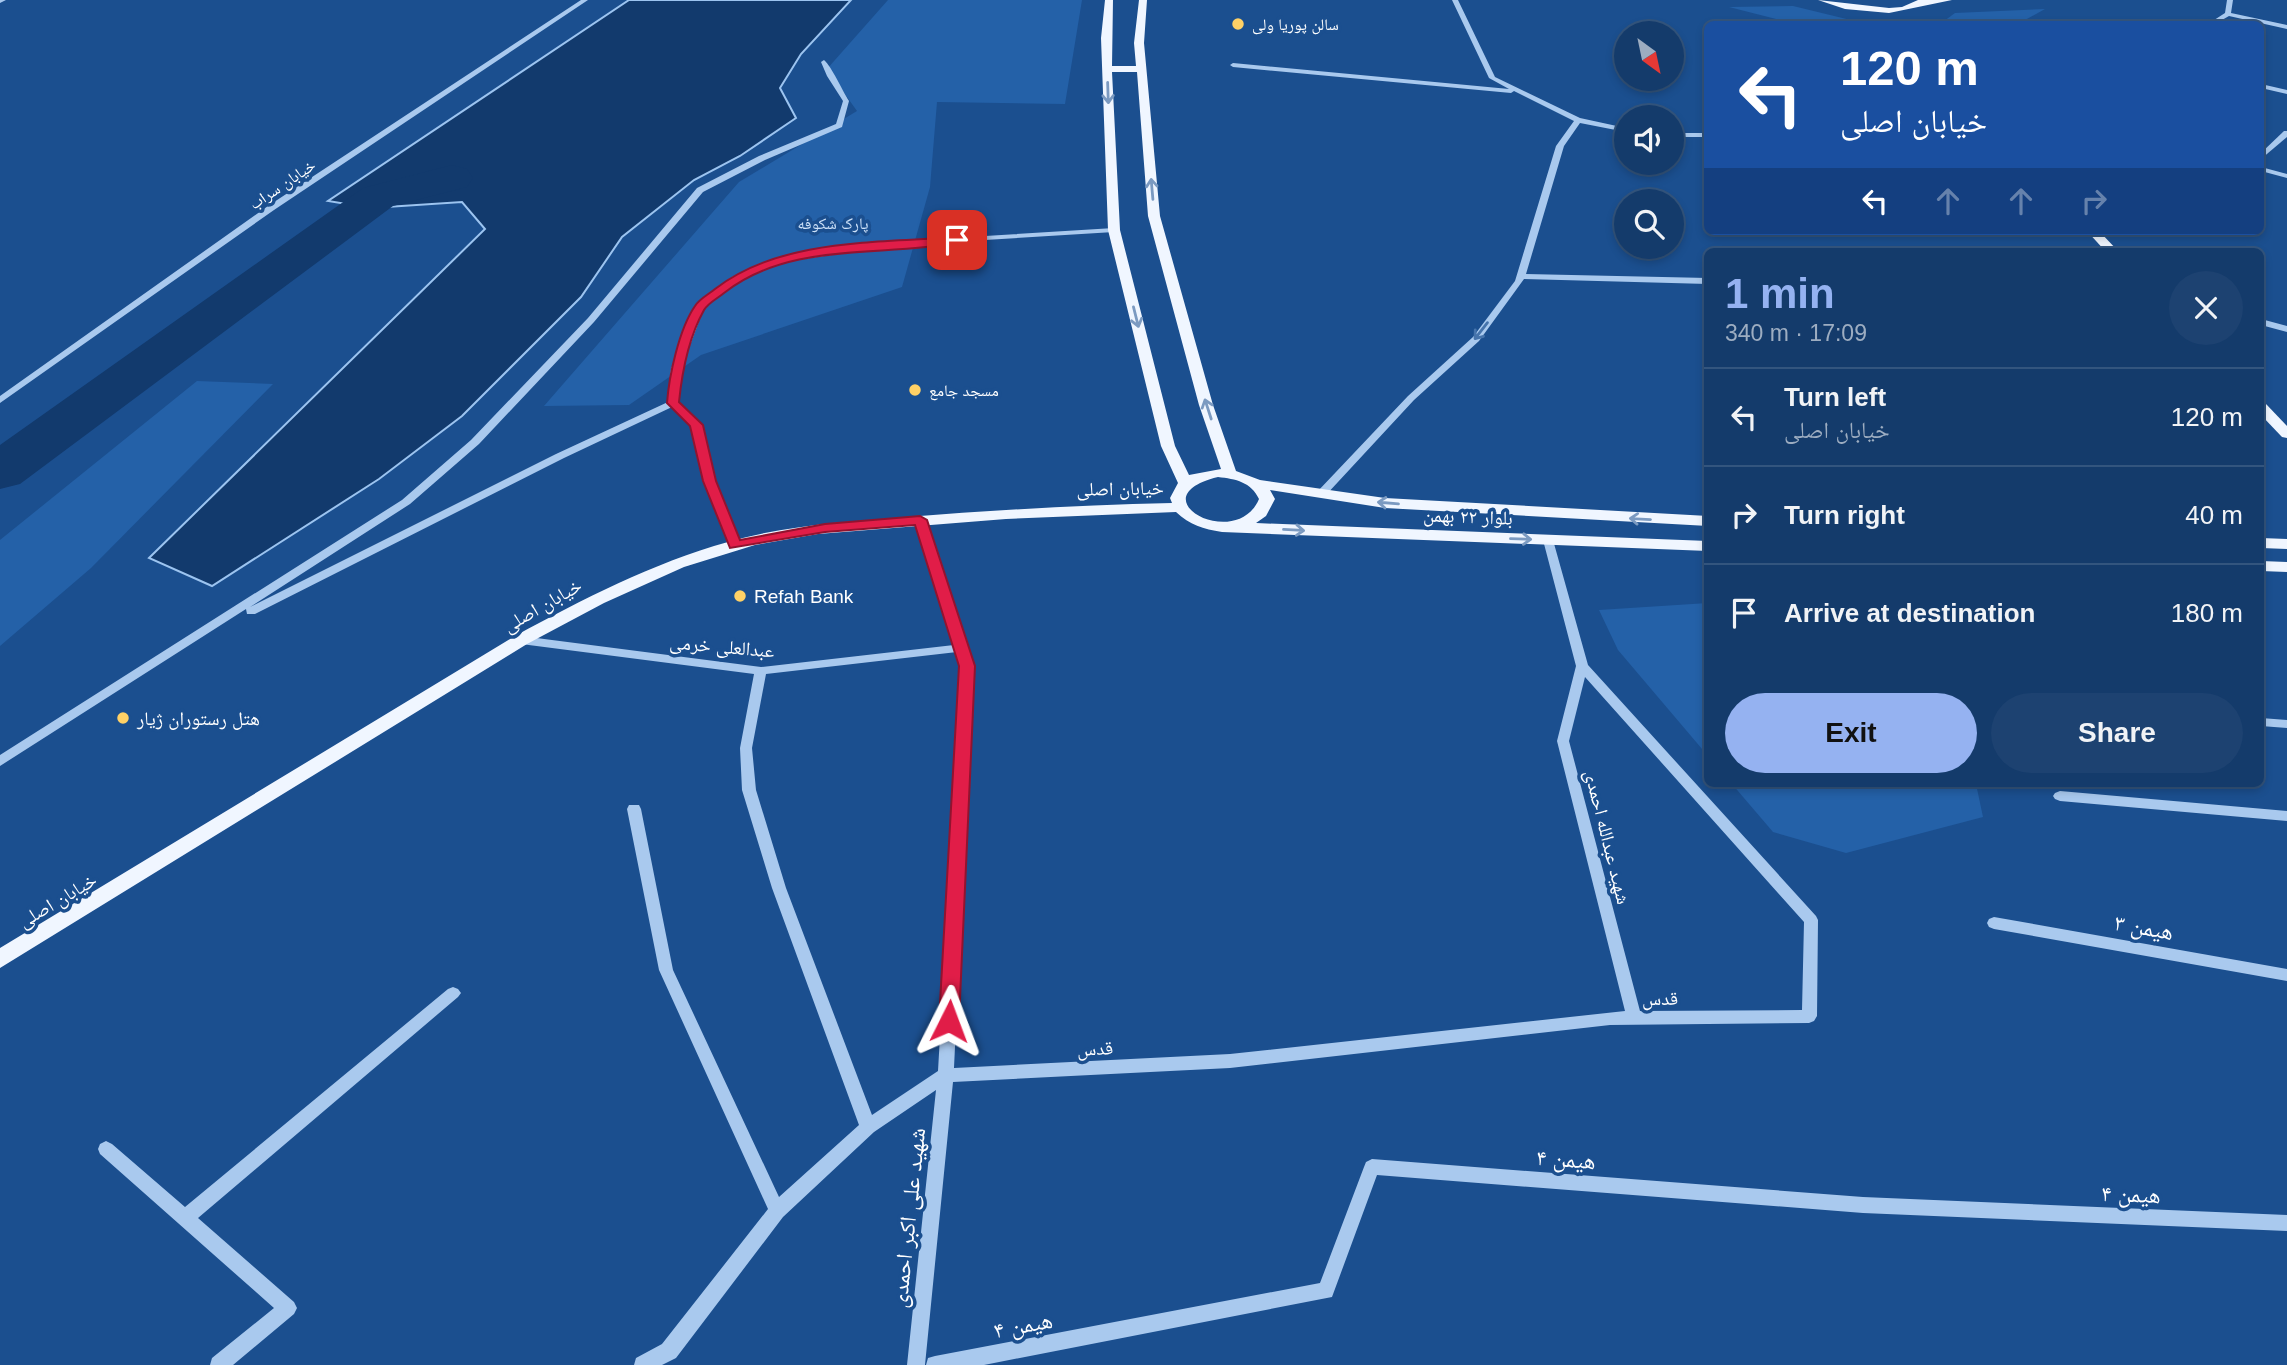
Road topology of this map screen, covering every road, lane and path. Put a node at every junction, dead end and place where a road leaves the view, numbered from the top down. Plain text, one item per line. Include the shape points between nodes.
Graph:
1 (585, 0) edge
2 (1110, 0) edge
3 (1143, 0) edge
4 (1455, 0) edge
5 (1948, 0) edge
6 (2230, 0) edge
7 (1819, 1) edge
8 (1922, 2) edge
9 (1879, 10) junction
10 (2228, 14) junction
11 (1890, 21) edge
12 (2216, 21) edge
13 (2260, 21) edge
14 (2264, 22) edge
15 (2287, 27) edge
16 (824, 62) dead end
17 (1233, 65) dead end
18 (1107, 69) junction
19 (1141, 69) junction
20 (2264, 87) edge
21 (1518, 91) junction
22 (2287, 92) edge
23 (1578, 120) junction
24 (1614, 128) edge
25 (2287, 133) edge
26 (1684, 135) edge
27 (1704, 135) edge
28 (2264, 154) edge
29 (2264, 170) edge
30 (2287, 176) edge
31 (1114, 230) junction
32 (2097, 235) edge
33 (2109, 248) edge
34 (1521, 276) junction
35 (1704, 281) edge
36 (2264, 323) edge
37 (2287, 329) edge
38 (0, 400) edge
39 (673, 403) junction
40 (2264, 410) edge
41 (2287, 434) edge
42 (1230, 474) junction
43 (1185, 483) junction
44 (1259, 484) junction
45 (1321, 494) junction
46 (1179, 507) junction
47 (920, 520) junction
48 (1704, 521) edge
49 (1226, 526) junction
50 (1548, 540) junction
51 (2264, 542) edge
52 (2287, 544) edge
53 (735, 545) junction
54 (1704, 546) edge
55 (2264, 566) edge
56 (2287, 567) edge
57 (194, 639) junction
58 (521, 640) junction
59 (961, 648) junction
60 (1582, 666) junction
61 (761, 671) junction
62 (2264, 722) edge
63 (2287, 724) edge
64 (0, 761) edge
65 (2060, 796) dead end
66 (634, 809) dead end
67 (2287, 816) edge
68 (1994, 923) dead end
69 (0, 959) edge
70 (2287, 975) edge
71 (453, 993) dead end
72 (1634, 1018) junction
73 (946, 1075) junction
74 (869, 1127) junction
75 (106, 1149) dead end
76 (777, 1211) junction
77 (185, 1218) junction
78 (2287, 1223) edge
79 (219, 1365) edge
80 (643, 1365) edge
81 (916, 1365) edge
82 (935, 1365) edge

1 - 38 street, خیابان سراب via 271,208
2 - 18 main road
3 - 19 main road
4 - 21 street via 1492,78
5 - 8 main road
6 - 10 street
7 - 9 main road
8 - 9 main road
9 - 11 main road
10 - 12 street
10 - 13 street
14 - 15 street
16 - 57 street via 846,101 839,125 700,190 592,320 475,442 406,502
17 - 21 street
18 - 19 main road
18 -> 31 main road
42 -> 19 main road via 1206,405 1154,216
20 - 22 street
21 - 23 street
23 - 24 street
23 - 34 street via 1560,146
25 - 28 street
26 - 27 street
29 - 30 street
31 - 39 street via 903,243 779,260 735,279 700,307 676,369
31 -> 43 main road via 1168,446
32 - 33 main road
34 - 35 street
34 -> 45 street via 1476,339 1411,398
36 - 37 street
39 - 53 street via 696,425 709,481
39 - 57 street
40 - 41 main road
42 - 43 main road via 1205,475
42 - 44 main road
43 - 46 main road via 1178,491
44 - 45 main road, بلوار ۲۲ بهمن
44 - 49 main road via 1267,499 1261,513
48 -> 45 main road, بلوار ۲۲ بهمن via 1385,503
46 - 47 main road, خیابان اصلی via 1035,510
46 - 49 main road via 1197,522
47 - 53 main road, خیابان اصلی via 825,528
47 - 59 street
49 -> 50 main road, بلوار ۲۲ بهمن
50 - 54 main road, بلوار ۲۲ بهمن
50 - 60 street, قدس
51 - 52 main road
53 - 58 main road, خیابان اصلی via 665,567 594,599
55 - 56 main road
57 - 64 street
58 - 61 street, عبدالعلی خرمی
58 - 69 main road, خیابان اصلی
59 - 61 street, عبدالعلی خرمی
59 - 73 street via 967,666
60 - 72 street, شهید عبدالله احمدی via 1563,741
60 - 72 street, قدس via 1811,920 1809,1016
61 - 74 street via 746,748 749,790 779,887
62 - 63 street
65 - 67 street
66 - 76 street via 666,970
68 - 70 street, هیمن ۳
71 - 77 street
72 - 73 street, قدس via 1230,1060
73 - 74 street
73 - 81 street, شهید علی اکبر احمدی
74 - 76 street
75 - 77 street
76 - 80 street via 669,1351
77 - 79 street via 288,1308
78 - 82 street, هیمن ۴ via 1863,1205 1372,1167 1326,1290

